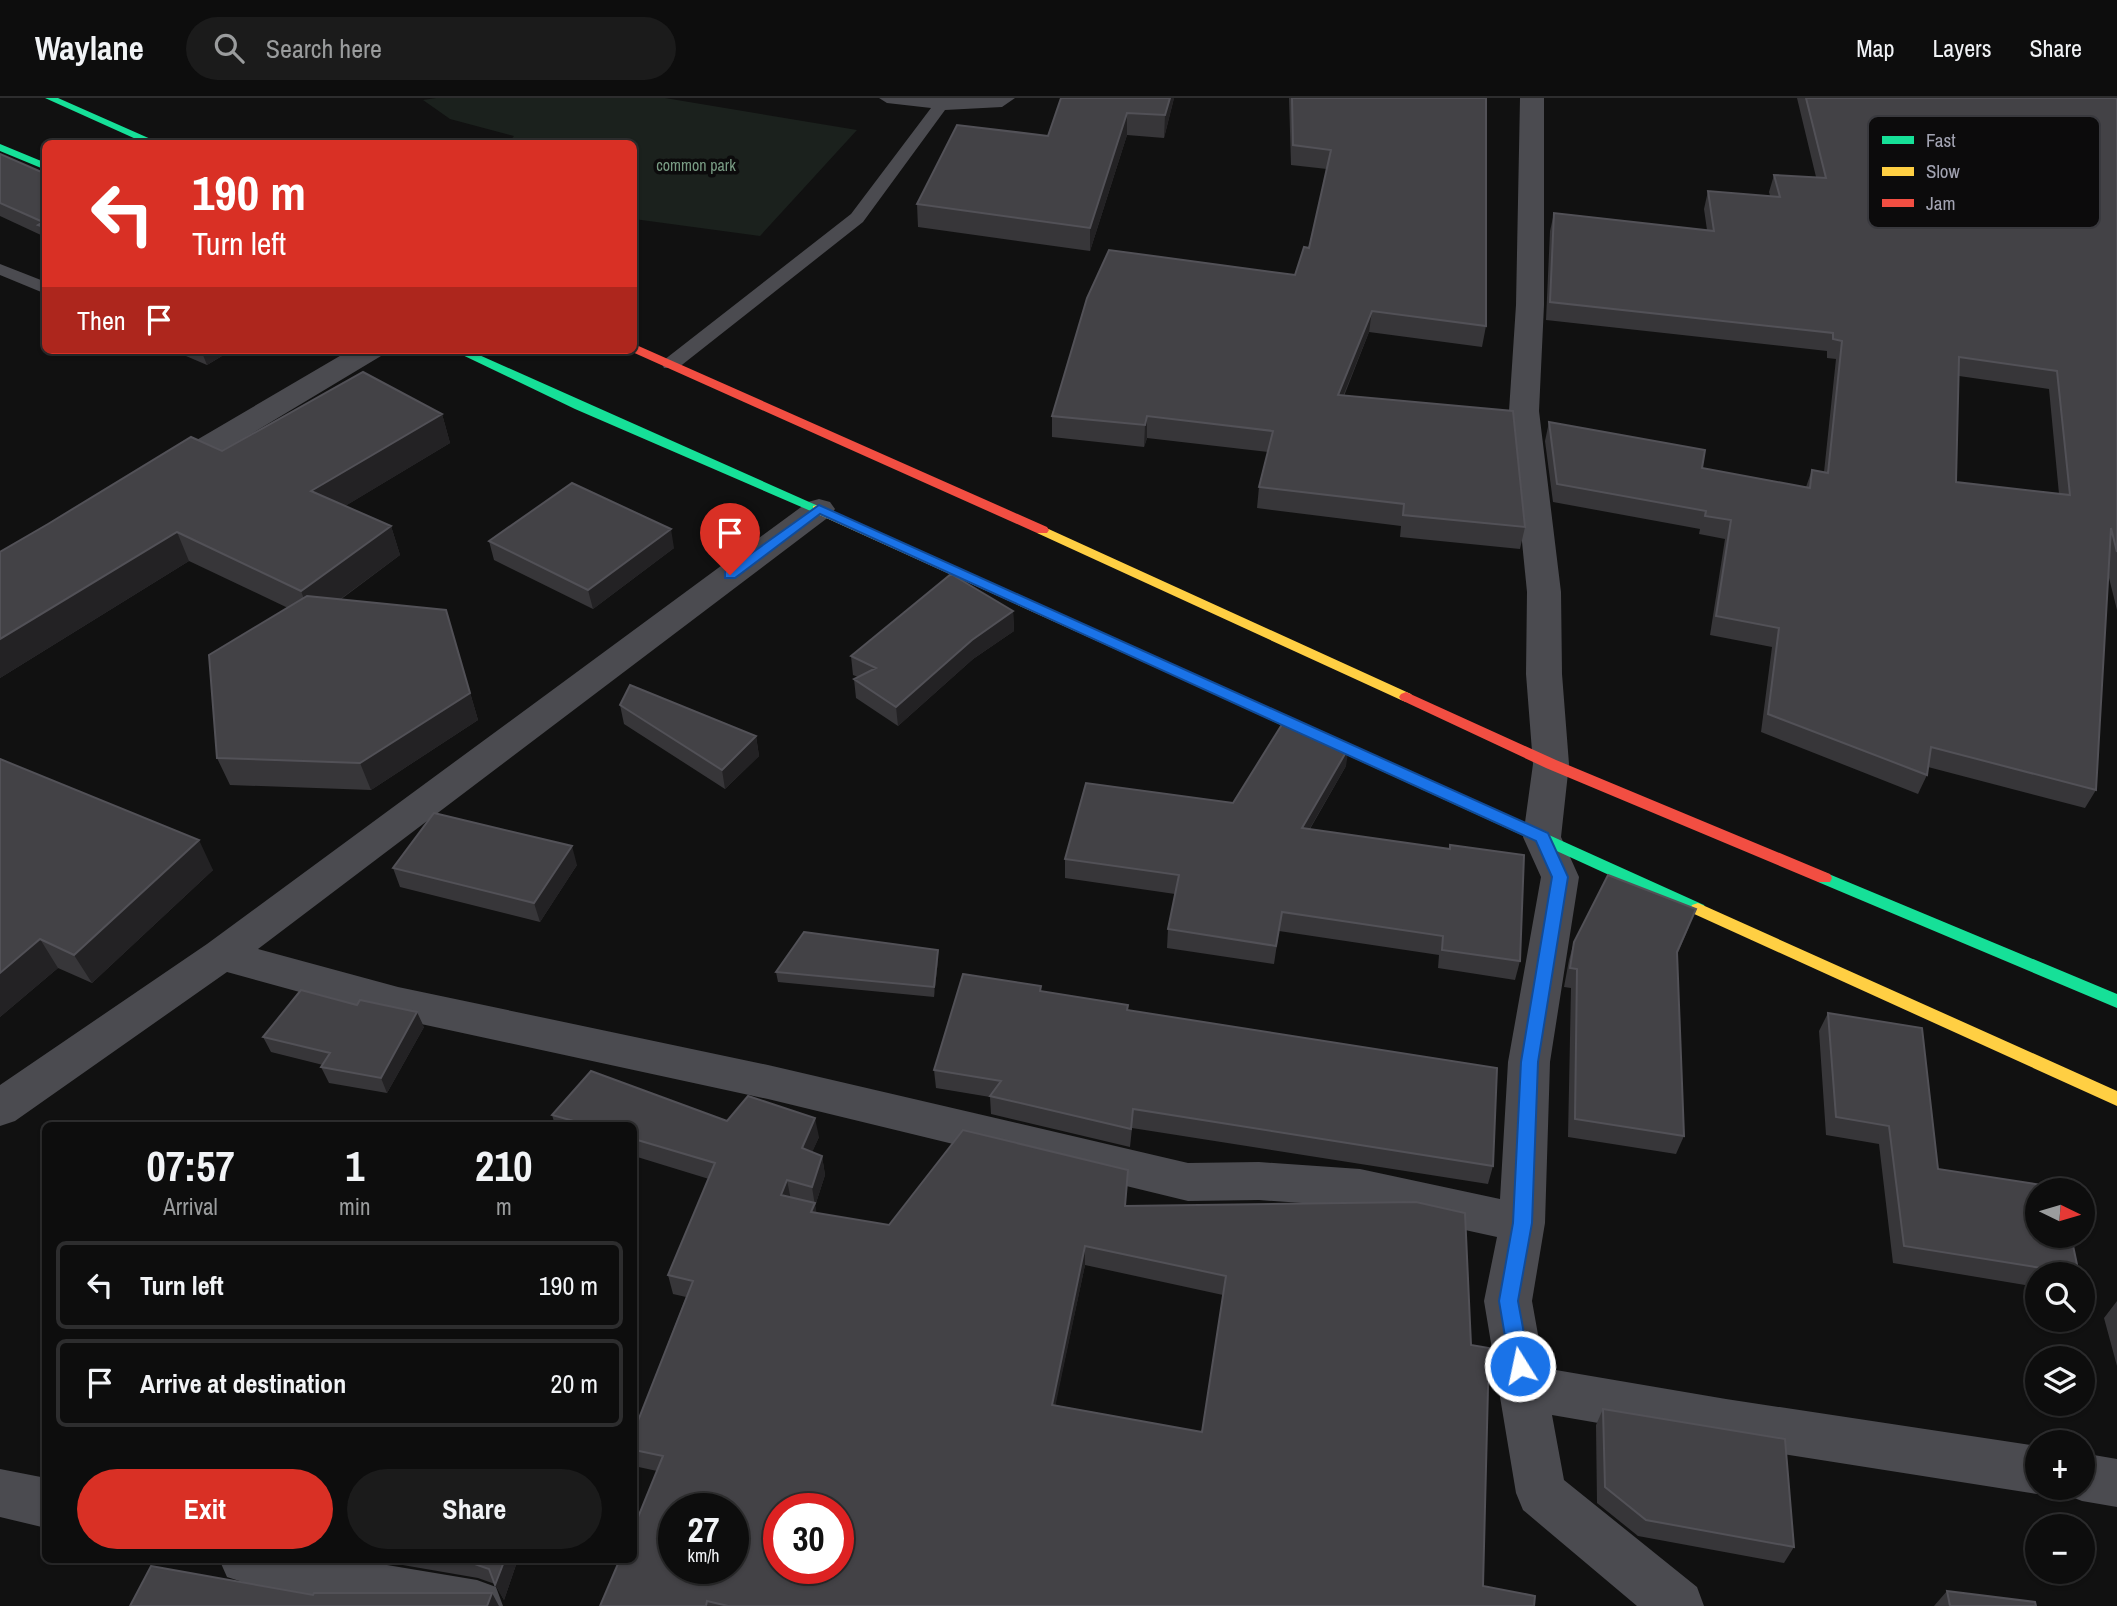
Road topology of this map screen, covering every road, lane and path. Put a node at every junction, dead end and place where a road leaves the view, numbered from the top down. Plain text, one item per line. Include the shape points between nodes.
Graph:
1 (50, 98) edge
2 (887, 98) edge
3 (1007, 98) edge
4 (1532, 98) edge
5 (945, 101) edge
6 (148, 140) edge
7 (0, 147) edge
8 (42, 165) edge
9 (0, 269) edge
10 (42, 287) edge
11 (637, 349) edge
12 (364, 354) edge
13 (467, 354) edge
14 (671, 364) junction
15 (144, 484) edge
16 (819, 509) junction
17 (1551, 764) junction
18 (1542, 837) junction
19 (221, 955) junction
20 (2117, 1001) edge
21 (2117, 1099) edge
22 (0, 1108) edge
23 (1522, 1223) junction
24 (1524, 1387) junction
25 (2025, 1468) edge
26 (2095, 1479) edge
27 (2117, 1483) edge
28 (0, 1493) edge
29 (42, 1502) edge
30 (259, 1563) edge
31 (477, 1606) edge
32 (1678, 1606) edge

1 - 6 main road
2 - 5 lane
3 - 5 lane via 1002,102
4 - 17 street via 1524,411 1544,592
5 - 14 lane via 857,218
7 - 8 main road
9 - 10 lane
11 - 14 main road
12 - 15 street
13 - 16 main road
14 - 17 main road
16 - 18 main road
16 - 19 street
17 - 18 street
17 - 20 main road
18 - 21 main road
18 - 23 street via 1560,877 1530,1062
19 - 22 street
19 - 23 street via 398,1003 782,1086 1188,1182 1360,1188
23 - 24 street via 1508,1301
24 - 25 street
24 - 32 street via 1541,1493
26 - 27 street
28 - 29 street
30 - 31 street via 318,1580

